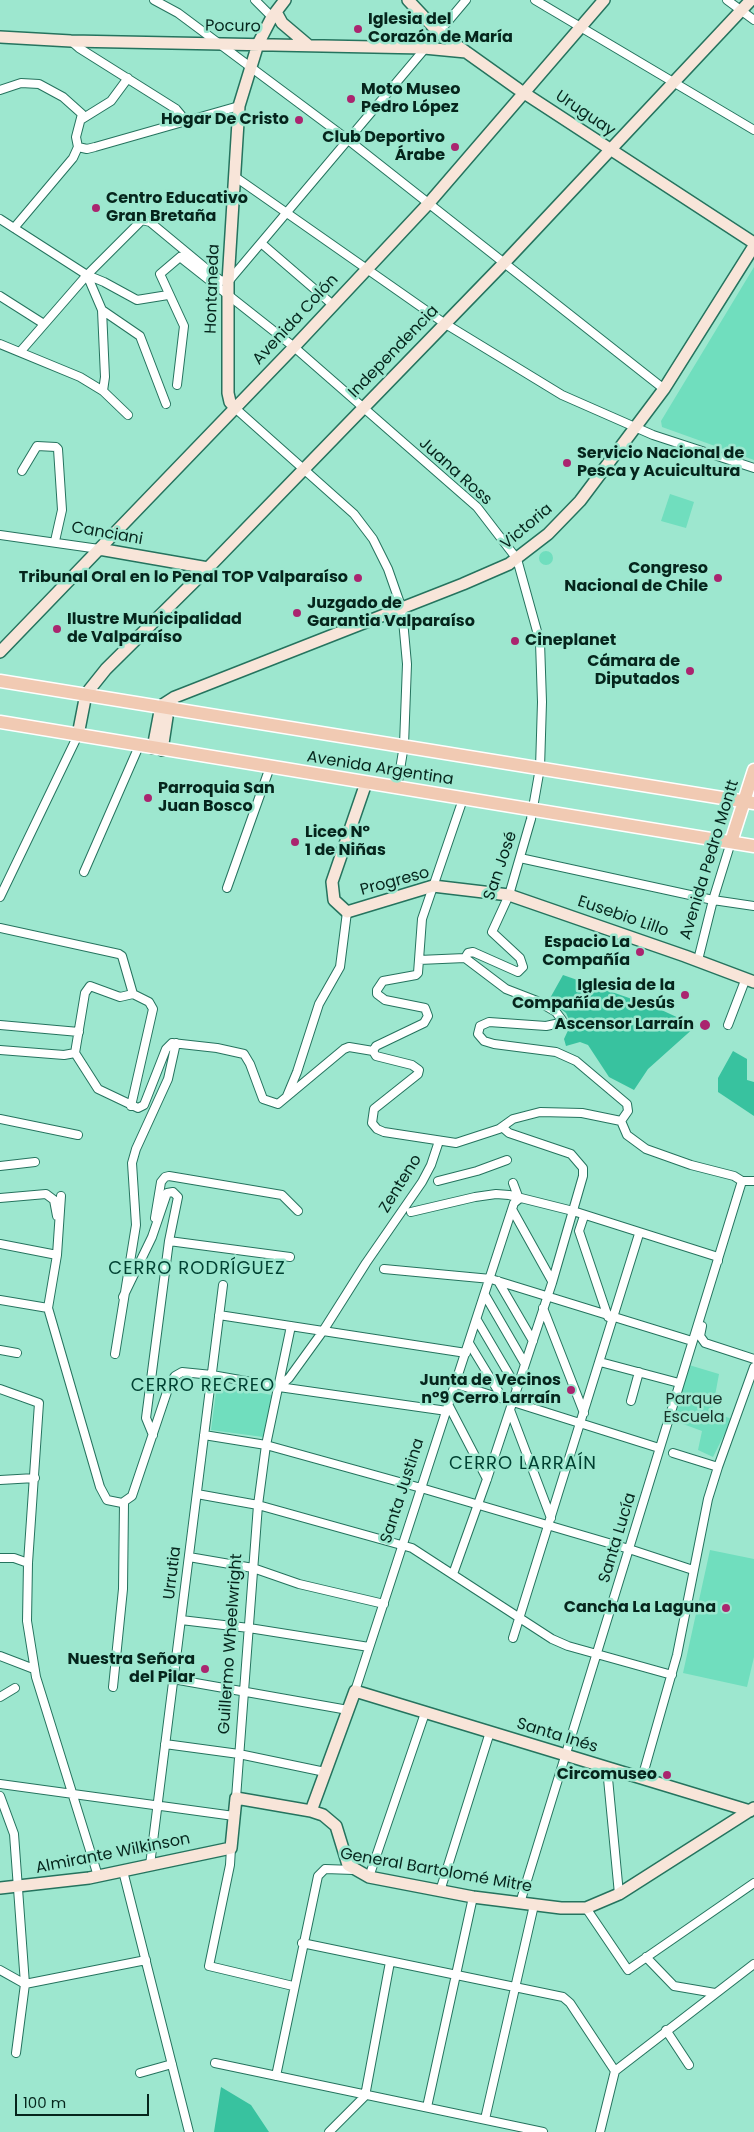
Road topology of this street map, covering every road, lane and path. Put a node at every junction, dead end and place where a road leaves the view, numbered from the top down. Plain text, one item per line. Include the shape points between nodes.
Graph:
1 (154, 0) edge
2 (255, 0) edge
3 (285, 0) edge
4 (408, 0) edge
5 (466, 0) edge
6 (535, 0) edge
7 (604, 0) edge
8 (727, 0) edge
9 (751, 0) edge
10 (740, 11) junction
11 (274, 14) junction
12 (754, 20) edge
13 (581, 27) junction
14 (438, 32) junction
15 (0, 37) edge
16 (72, 41) junction
17 (219, 43) junction
18 (258, 44) junction
19 (308, 45) junction
20 (424, 48) junction
21 (466, 52) junction
22 (250, 66) junction
23 (128, 78) junction
24 (674, 83) junction
25 (0, 90) edge
26 (524, 94) junction
27 (239, 106) junction
28 (82, 119) junction
29 (186, 121) junction
30 (754, 130) edge
31 (347, 139) junction
32 (78, 147) junction
33 (610, 150) junction
34 (234, 176) junction
35 (429, 203) junction
36 (286, 212) junction
37 (0, 219) edge
38 (14, 228) junction
39 (260, 243) junction
40 (754, 245) edge
41 (505, 262) junction
42 (368, 268) junction
43 (87, 275) junction
44 (228, 282) junction
45 (168, 295) junction
46 (0, 296) edge
47 (228, 296) junction
48 (333, 305) junction
49 (102, 310) junction
50 (444, 323) junction
51 (44, 324) junction
52 (0, 344) edge
53 (294, 347) junction
54 (20, 352) junction
55 (177, 385) dead end
56 (664, 389) junction
57 (103, 391) junction
58 (166, 404) dead end
59 (235, 408) junction
60 (362, 408) junction
61 (128, 415) dead end
62 (636, 428) junction
63 (754, 468) edge
64 (303, 470) junction
65 (22, 471) dead end
66 (0, 535) edge
67 (54, 541) junction
68 (99, 549) junction
69 (517, 559) junction
70 (208, 568) junction
71 (402, 610) junction
72 (0, 652) edge
73 (0, 681) edge
74 (86, 694) junction
75 (168, 704) junction
76 (0, 722) edge
77 (78, 735) junction
78 (404, 745) junction
79 (139, 746) junction
80 (158, 749) junction
81 (270, 767) junction
82 (540, 768) junction
83 (754, 770) edge
84 (366, 783) junction
85 (397, 788) junction
86 (463, 799) junction
87 (749, 802) edge
88 (533, 811) junction
89 (731, 842) junction
90 (754, 846) edge
91 (520, 858) junction
92 (84, 872) dead end
93 (433, 886) junction
94 (227, 888) dead end
95 (509, 895) junction
96 (0, 897) edge
97 (712, 900) junction
98 (754, 906) edge
99 (347, 912) junction
100 (0, 928) edge
101 (465, 958) junction
102 (420, 960) junction
103 (698, 960) junction
104 (750, 980) edge
105 (133, 994) junction
106 (0, 1024) edge
107 (728, 1025) dead end
108 (79, 1032) junction
109 (176, 1043) junction
110 (0, 1050) edge
111 (373, 1051) junction
112 (75, 1053) junction
113 (178, 1064) dead end
114 (84, 1066) junction
115 (85, 1077) dead end
116 (285, 1100) junction
117 (131, 1106) junction
118 (156, 1109) junction
119 (0, 1119) edge
120 (621, 1121) junction
121 (502, 1127) junction
122 (78, 1135) dead end
123 (439, 1141) junction
124 (507, 1160) dead end
125 (36, 1162) dead end
126 (0, 1166) edge
127 (438, 1181) dead end
128 (742, 1181) junction
129 (754, 1181) edge
130 (513, 1183) dead end
131 (61, 1196) dead end
132 (0, 1198) edge
133 (520, 1199) junction
134 (298, 1211) dead end
135 (513, 1211) junction
136 (411, 1212) dead end
137 (573, 1212) junction
138 (584, 1216) junction
139 (59, 1230) junction
140 (639, 1234) junction
141 (152, 1237) junction
142 (168, 1241) junction
143 (0, 1244) edge
144 (57, 1255) junction
145 (290, 1257) dead end
146 (718, 1257) junction
147 (384, 1269) dead end
148 (494, 1280) junction
149 (552, 1281) junction
150 (224, 1285) dead end
151 (485, 1295) junction
152 (548, 1295) junction
153 (123, 1297) junction
154 (0, 1300) edge
155 (48, 1308) junction
156 (543, 1308) junction
157 (219, 1314) junction
158 (610, 1317) junction
159 (477, 1320) junction
160 (291, 1326) junction
161 (323, 1331) junction
162 (533, 1340) junction
163 (692, 1341) junction
164 (469, 1343) junction
165 (0, 1350) edge
166 (17, 1353) dead end
167 (466, 1353) junction
168 (114, 1354) dead end
169 (754, 1359) edge
170 (600, 1362) junction
171 (525, 1364) junction
172 (754, 1367) edge
173 (640, 1372) junction
174 (212, 1375) junction
175 (680, 1383) junction
176 (456, 1384) junction
177 (279, 1387) junction
178 (517, 1388) junction
179 (0, 1389) edge
180 (503, 1399) junction
181 (631, 1401) dead end
182 (512, 1402) junction
183 (449, 1410) junction
184 (510, 1410) junction
185 (584, 1413) junction
186 (581, 1424) junction
187 (153, 1435) junction
188 (204, 1435) junction
189 (266, 1445) junction
190 (660, 1448) junction
191 (673, 1453) dead end
192 (718, 1466) junction
193 (35, 1478) junction
194 (487, 1479) junction
195 (0, 1480) edge
196 (421, 1488) junction
197 (197, 1494) junction
198 (124, 1502) junction
199 (479, 1504) junction
200 (258, 1505) junction
201 (550, 1522) junction
202 (403, 1546) junction
203 (629, 1549) junction
204 (189, 1557) junction
205 (0, 1558) edge
206 (28, 1563) junction
207 (253, 1568) junction
208 (693, 1570) junction
209 (453, 1574) junction
210 (384, 1604) junction
211 (519, 1618) junction
212 (181, 1620) junction
213 (249, 1628) junction
214 (513, 1638) dead end
215 (369, 1647) junction
216 (596, 1654) junction
217 (0, 1656) edge
218 (34, 1669) junction
219 (672, 1675) junction
220 (173, 1679) junction
221 (113, 1687) dead end
222 (15, 1688) dead end
223 (355, 1691) junction
224 (244, 1693) junction
225 (0, 1696) edge
226 (348, 1710) junction
227 (425, 1713) junction
228 (490, 1732) junction
229 (165, 1744) junction
230 (239, 1754) junction
231 (565, 1755) junction
232 (607, 1768) junction
233 (325, 1772) junction
234 (642, 1778) junction
235 (0, 1784) edge
236 (71, 1793) junction
237 (0, 1796) edge
238 (236, 1798) junction
239 (157, 1806) junction
240 (752, 1809) edge
241 (311, 1811) junction
242 (234, 1816) junction
243 (231, 1848) junction
244 (150, 1865) junction
245 (354, 1870) junction
246 (123, 1871) junction
247 (98, 1876) junction
248 (369, 1877) junction
249 (754, 1883) edge
250 (0, 1888) edge
251 (18, 1888) junction
252 (440, 1891) junction
253 (619, 1894) junction
254 (473, 1897) junction
255 (520, 1903) junction
256 (534, 1905) junction
257 (586, 1908) junction
258 (302, 1943) junction
259 (646, 1957) junction
260 (146, 1960) junction
261 (390, 1962) junction
262 (754, 1964) edge
263 (0, 1970) edge
264 (456, 1975) junction
265 (26, 1984) junction
266 (293, 1986) junction
267 (515, 1987) junction
268 (715, 1993) junction
269 (666, 2030) junction
270 (16, 2053) dead end
271 (215, 2063) dead end
272 (172, 2064) junction
273 (689, 2065) dead end
274 (615, 2070) junction
275 (140, 2073) dead end
276 (276, 2076) junction
277 (365, 2096) junction
278 (427, 2107) junction
279 (484, 2119) junction
280 (189, 2132) edge
281 (329, 2132) edge
282 (543, 2132) edge
283 (600, 2132) edge

1 - 17 street
2 - 11 street
3 - 11 street, Hontaneda
4 - 14 street, Uruguay
5 - 14 street
6 - 13 street
7 - 13 street, Avenida Colón
8 - 10 street
9 - 10 street, Independencia
10 - 12 street
10 - 24 street, Independencia
11 - 18 street, Hontaneda
11 - 19 street
13 - 24 street
13 - 26 street, Avenida Colón
14 - 20 street
14 - 21 street, Uruguay
15 - 16 street, Pocuro
16 - 17 street, Pocuro
16 - 23 street
17 - 18 street, Pocuro
17 - 22 street
18 - 19 street, Pocuro
18 - 22 street, Hontaneda
19 - 20 street, Pocuro
20 - 21 street, Pocuro
20 - 31 street
21 - 26 street, Uruguay
22 - 27 street, Hontaneda
22 - 31 street
23 - 28 street via 111,101
23 - 29 street via 176,109
24 - 30 street
24 - 33 street, Independencia
25 - 28 street via 21,83 39,84 79,110
26 - 33 street, Uruguay
26 - 35 street, Avenida Colón
27 - 29 street
27 - 34 street, Hontaneda
28 - 32 street via 76,137
29 - 32 street via 95,147
31 - 35 street
31 - 36 street
32 - 38 street via 73,158
33 - 40 street, Uruguay
33 - 41 street, Independencia
34 - 36 street
34 - 44 street, Hontaneda
35 - 41 street
35 - 42 street, Avenida Colón
36 - 39 street
36 - 42 street
37 - 38 street
38 - 43 street
39 - 44 street
39 - 48 street
40 - 56 street, Victoria
41 - 50 street, Independencia
41 - 56 street
42 - 48 street, Avenida Colón
42 - 50 street
43 - 44 street via 146,219 220,280
43 - 45 street via 137,300
43 - 49 street
43 - 51 street
44 - 47 street, Hontaneda
45 - 47 street, Juana Ross via 160,274 180,257
45 - 55 street via 184,326
46 - 51 street
47 - 53 street, Juana Ross
47 - 59 street, Hontaneda via 228,393
48 - 53 street, Avenida Colón
49 - 57 street
49 - 58 street via 140,336
50 - 60 street, Independencia
50 - 62 street via 562,395
51 - 54 street
52 - 54 street
53 - 59 street, Avenida Colón
53 - 60 street, Juana Ross
54 - 57 street via 80,377
56 - 62 street, Victoria
57 - 61 street
59 - 64 street
59 - 68 street, Avenida Colón
60 - 64 street, Independencia
60 - 69 street, Juana Ross via 477,507
62 - 63 street
62 - 69 street, Victoria via 575,507
64 - 70 street, Independencia
64 - 71 street via 354,514 373,539 388,569
65 - 67 street via 37,446 58,450 62,510
66 - 67 street, Canciani
67 - 68 street, Canciani
68 - 70 street, Canciani
68 - 72 street, Avenida Colón
69 - 71 street, Victoria
69 - 82 street, Juana Ross via 540,642
70 - 74 street, Independencia via 106,669
71 - 75 street, Victoria
71 - 78 street via 408,696
73 - 74 main road, Avenida Argentina
74 - 75 main road, Avenida Argentina
74 - 77 street, Independencia
75 - 78 main road, Avenida Argentina
75 - 80 street
76 - 77 main road, Avenida Argentina
77 - 79 main road, Avenida Argentina
77 - 96 street
78 - 82 main road, Avenida Argentina
78 - 85 street
79 - 80 main road, Avenida Argentina
79 - 92 street
80 - 81 main road, Avenida Argentina
81 - 84 main road, Avenida Argentina
81 - 94 street
82 - 87 main road, Avenida Argentina
82 - 88 street, San José
83 - 87 main road, Avenida Pedro Montt
84 - 85 main road, Avenida Argentina
84 - 99 street, Progreso via 332,882 334,900
85 - 86 main road, Avenida Argentina
86 - 88 main road, Avenida Argentina
86 - 93 street
87 - 89 main road, Avenida Pedro Montt
88 - 89 main road, Avenida Argentina
88 - 91 street, San José
89 - 90 main road, Avenida Argentina
89 - 97 street, Avenida Pedro Montt
91 - 95 street, San José
91 - 97 street
93 - 95 street, Progreso
93 - 99 street, Progreso
93 - 102 street via 422,919
95 - 101 street, San José via 492,932 522,962 522,970 518,972 507,968 473,952
95 - 103 street, Eusebio Lillo
97 - 98 street
97 - 103 street, Avenida Pedro Montt
99 - 116 street via 340,967 319,1004 298,1072
100 - 105 street via 119,954
101 - 102 street
101 - 120 street via 506,989 537,1001 556,1012 562,1020 546,1026 489,1022 478,1030 480,1038 494,1044 556,1052 576,1061 626,1104 628,1111
102 - 111 street via 416,975 383,981 377,994 385,1000 423,1006 428,1016 424,1022 376,1046
103 - 104 street, Eusebio Lillo
104 - 107 street
105 - 108 street via 120,997 90,986 85,993
105 - 117 street via 149,1002 153,1009
106 - 108 street
108 - 112 street
109 - 116 street via 244,1054 264,1099 278,1104
109 - 117 street via 168,1045 144,1105 138,1108
109 - 118 street via 168,1079
110 - 112 street
111 - 116 street via 344,1049
111 - 123 street, Zenteno via 376,1056 412,1065 419,1070 374,1109 372,1122 376,1129
112 - 114 street
113 - 118 street
114 - 115 street
114 - 117 street via 98,1089
118 - 153 street via 132,1163 136,1225
119 - 122 street
120 - 121 street via 558,1111 524,1115
120 - 128 street via 627,1135 646,1149
121 - 123 street via 456,1143
121 - 137 street via 509,1133 562,1150 578,1161 583,1168 583,1176
123 - 161 street, Zenteno via 434,1160 422,1182
124 - 127 street
125 - 126 street
128 - 129 street
128 - 146 street, Santa Lucía
130 - 133 street
131 - 139 street
132 - 139 street via 50,1195 54,1200
133 - 135 street, Santa Justina via 514,1203
133 - 136 street via 496,1194
133 - 137 street
134 - 141 street via 282,1195 165,1177 161,1182
135 - 148 street, Santa Justina
135 - 149 street
137 - 138 street
137 - 149 street
138 - 140 street
138 - 158 street via 579,1231
139 - 144 street
140 - 146 street
140 - 158 street
141 - 142 street via 167,1193 174,1192 178,1198
141 - 153 street
142 - 145 street
142 - 187 street via 146,1418
143 - 144 street
144 - 155 street
146 - 163 street, Santa Lucía
146 - 169 street via 719,1266 700,1336 705,1343
147 - 148 street
148 - 151 street, Santa Justina
148 - 152 street
148 - 162 street
149 - 152 street
150 - 157 street, Urrutia
151 - 159 street, Santa Justina
151 - 171 street
152 - 156 street
152 - 158 street
153 - 168 street
154 - 155 street
155 - 198 street via 103,1497 111,1502
156 - 162 street
156 - 185 street
157 - 160 street
157 - 174 street, Urrutia
158 - 163 street
158 - 170 street
159 - 164 street, Santa Justina
159 - 178 street
160 - 161 street
160 - 177 street, Guillermo Wheelwright
161 - 167 street
161 - 177 street, Zenteno
162 - 171 street
163 - 175 street, Santa Lucía
164 - 167 street, Santa Justina
164 - 180 street
165 - 166 street
167 - 176 street, Santa Justina
170 - 173 street
170 - 185 street
171 - 178 street
172 - 192 street
173 - 175 street
173 - 181 street
174 - 177 street
174 - 187 street via 182,1372 175,1376
174 - 188 street, Urrutia
175 - 190 street, Santa Lucía
176 - 180 street
176 - 183 street, Santa Justina
177 - 183 street
177 - 189 street, Guillermo Wheelwright
178 - 182 street
179 - 193 street via 39,1403
180 - 182 street
182 - 184 street
182 - 186 street
183 - 194 street
183 - 196 street, Santa Justina
184 - 194 street
184 - 201 street
185 - 186 street
186 - 190 street
186 - 201 street
187 - 198 street via 136,1490
188 - 189 street
188 - 197 street, Urrutia
189 - 196 street
189 - 200 street, Guillermo Wheelwright
190 - 203 street, Santa Lucía
191 - 192 street
192 - 208 street
193 - 195 street
193 - 206 street
194 - 199 street
196 - 199 street
196 - 202 street, Santa Justina
197 - 200 street
197 - 204 street, Urrutia
198 - 221 street via 123,1590
199 - 201 street
199 - 209 street
200 - 202 street
200 - 207 street, Guillermo Wheelwright
201 - 203 street
201 - 211 street
202 - 209 street via 412,1548
202 - 210 street, Santa Justina
203 - 208 street
203 - 216 street, Santa Lucía
204 - 207 street
204 - 212 street, Urrutia
205 - 206 street
206 - 218 street via 27,1621
207 - 210 street via 299,1584
207 - 213 street, Guillermo Wheelwright
208 - 219 street
209 - 211 street
210 - 215 street, Santa Justina
211 - 214 street
211 - 216 street via 552,1639
212 - 213 street
212 - 220 street, Urrutia
213 - 215 street
213 - 224 street, Guillermo Wheelwright
215 - 223 street, Santa Justina
216 - 219 street
216 - 231 street, Santa Lucía
217 - 218 street
218 - 236 street
219 - 234 street
220 - 224 street
220 - 229 street, Urrutia
222 - 225 street
223 - 226 street, Santa Justina
223 - 227 street, Santa Inés
224 - 226 street
224 - 230 street, Guillermo Wheelwright
226 - 233 street, Santa Justina
227 - 228 street, Santa Inés
227 - 248 street
228 - 231 street, Santa Inés
228 - 252 street
229 - 230 street
229 - 239 street, Urrutia
230 - 233 street
230 - 238 street, Guillermo Wheelwright
231 - 232 street, Santa Inés
231 - 255 street, Santa Lucía
232 - 234 street, Santa Inés
232 - 253 street
233 - 241 street, Santa Justina
234 - 240 street, Santa Inés
235 - 236 street
236 - 239 street
236 - 247 street
237 - 251 street via 14,1834
238 - 241 street
238 - 242 street, Guillermo Wheelwright
239 - 242 street
239 - 244 street, Urrutia
240 - 253 street, General Bartolomé Mitre
241 - 245 street via 331,1820 336,1826 345,1859
242 - 243 street, Guillermo Wheelwright
243 - 244 street, Almirante Wilkinson
243 - 266 street, Guillermo Wheelwright via 209,1966
244 - 246 street, Almirante Wilkinson
245 - 248 street, General Bartolomé Mitre
245 - 258 street, General Bartolomé Mitre via 324,1869 318,1876
246 - 247 street, Almirante Wilkinson
246 - 260 street
247 - 251 street, Almirante Wilkinson
248 - 252 street, General Bartolomé Mitre
249 - 259 street
250 - 251 street, Almirante Wilkinson
251 - 265 street
252 - 254 street, General Bartolomé Mitre
253 - 257 street, General Bartolomé Mitre
254 - 255 street, General Bartolomé Mitre
254 - 264 street
255 - 256 street, General Bartolomé Mitre
256 - 257 street, General Bartolomé Mitre
256 - 267 street
257 - 259 street via 628,1970
258 - 261 street
258 - 266 street
259 - 268 street via 674,1986
260 - 265 street
260 - 272 street
261 - 264 street
261 - 277 street
262 - 268 street
263 - 265 street
264 - 267 street
264 - 278 street
265 - 270 street
266 - 276 street
267 - 274 street via 567,1999
267 - 279 street
268 - 269 street
269 - 273 street
269 - 274 street
271 - 276 street
272 - 275 street
272 - 280 street
274 - 283 street
276 - 277 street
277 - 278 street
277 - 281 street
278 - 279 street
279 - 282 street

